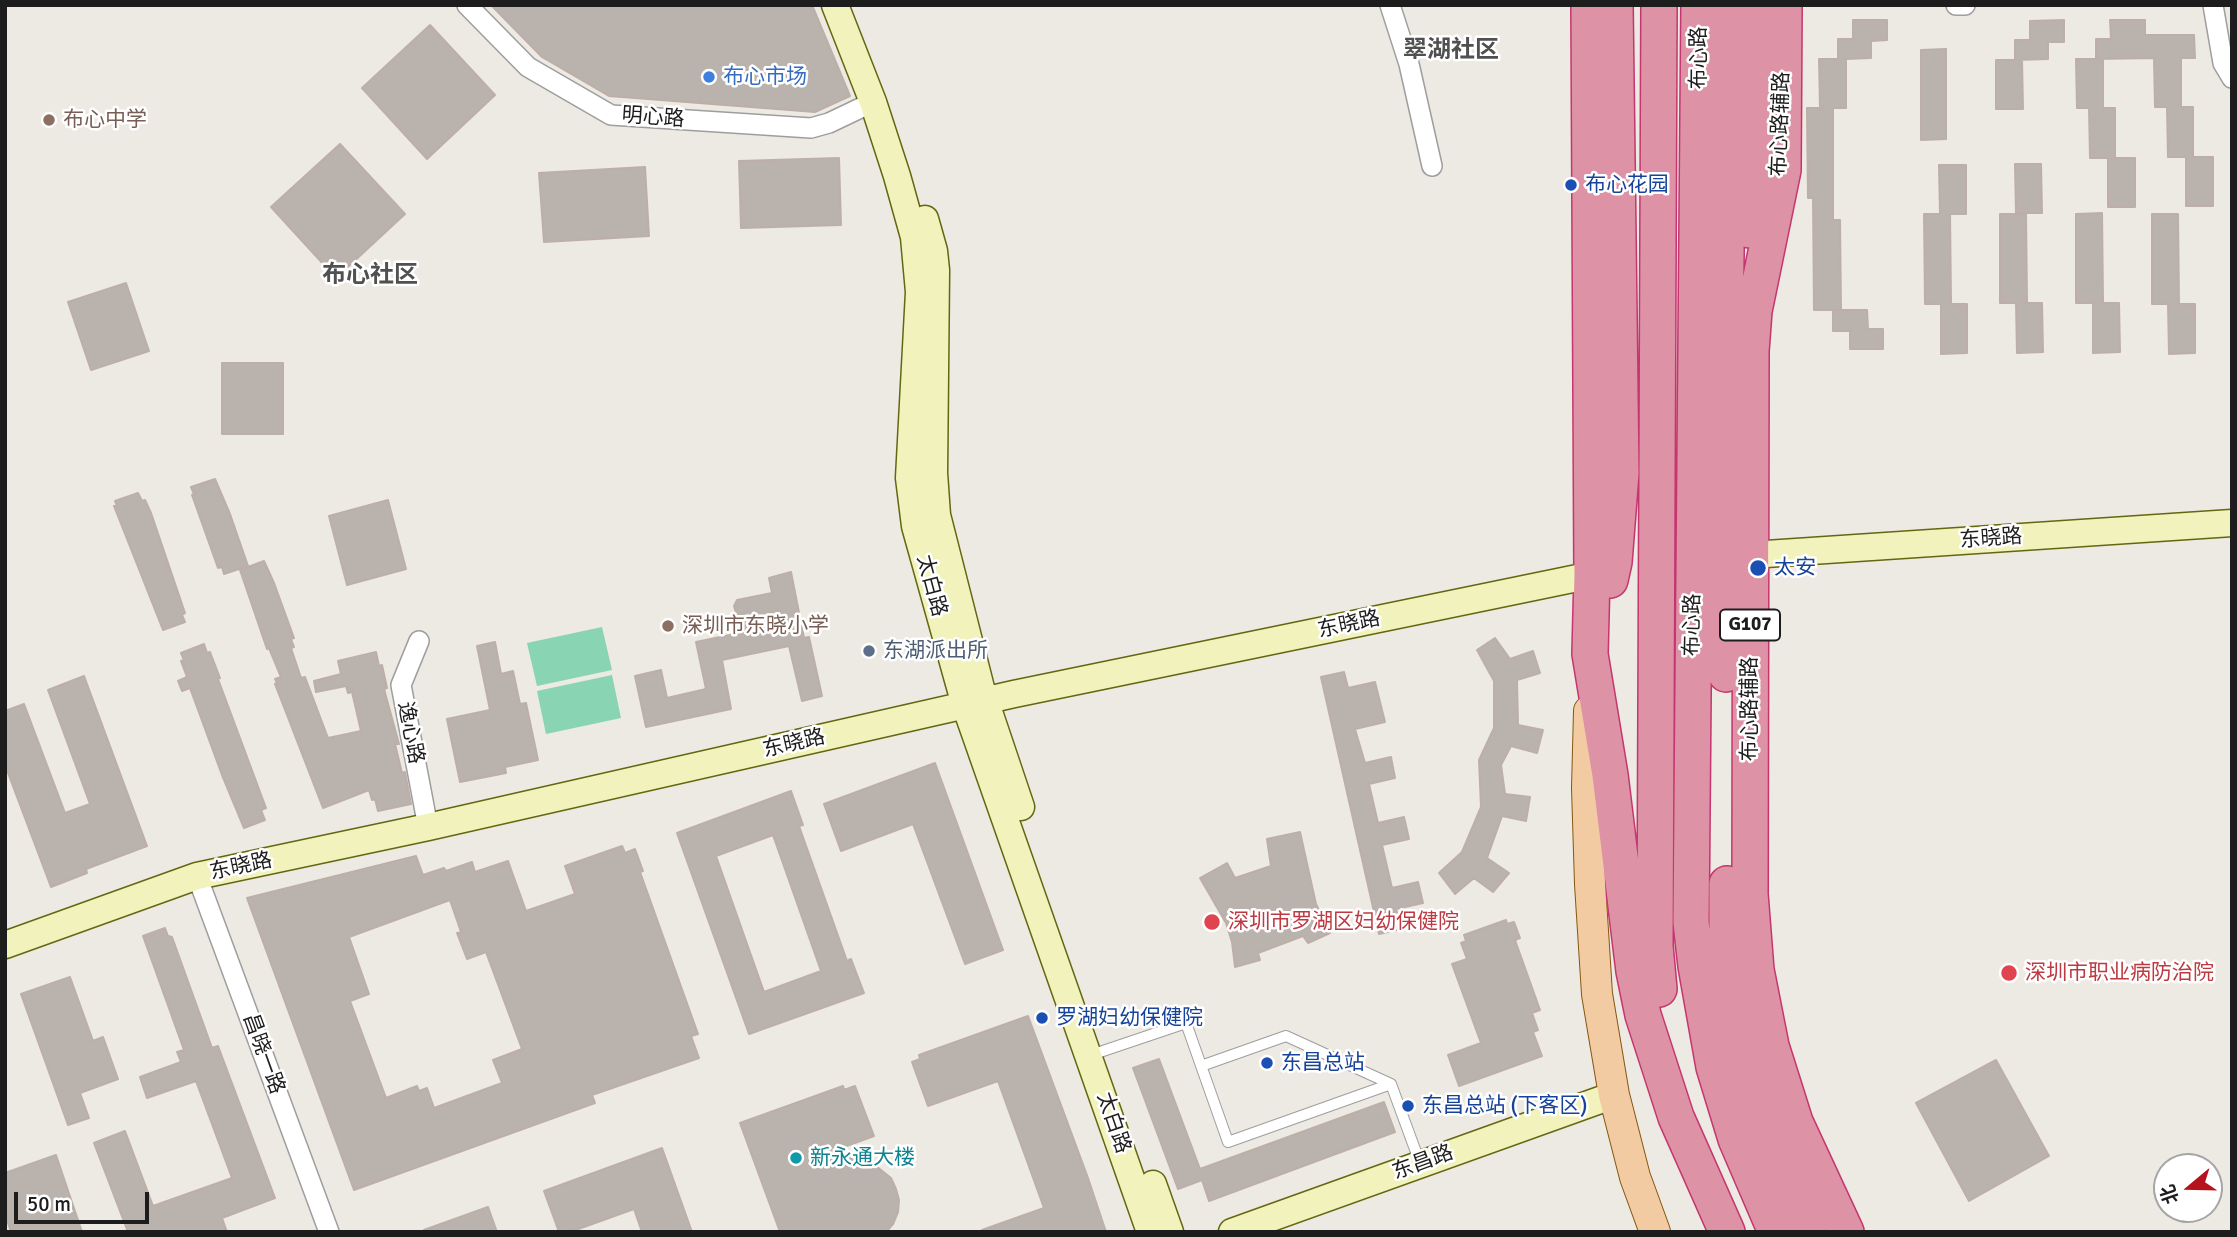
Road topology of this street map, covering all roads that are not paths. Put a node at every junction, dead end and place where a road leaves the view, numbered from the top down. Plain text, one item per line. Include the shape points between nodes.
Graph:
1 (467, 5) edge
2 (835, 5) edge
3 (852, 5) edge
4 (1391, 5) edge
5 (1588, 5) edge
6 (1615, 5) edge
7 (1660, 5) edge
8 (1699, 5) edge
9 (1729, 5) edge
10 (1758, 5) edge
11 (1784, 5) edge
12 (1955, 5) edge
13 (1965, 5) edge
14 (2213, 5) edge
15 (2232, 78) edge
16 (873, 102) junction
17 (1432, 166) dead end
18 (1725, 367) junction
19 (2232, 523) edge
20 (1751, 555) junction
21 (1592, 575) junction
22 (419, 641) dead end
23 (1590, 654) junction
24 (975, 703) junction
25 (428, 827) junction
26 (197, 876) junction
27 (5, 945) edge
28 (1098, 1053) junction
29 (1201, 1066) junction
30 (1391, 1084) junction
31 (1615, 1095) junction
32 (1420, 1164) junction
33 (1705, 1181) junction
34 (329, 1232) edge
35 (1150, 1232) edge
36 (1170, 1232) edge
37 (1232, 1232) edge
38 (1655, 1232) edge
39 (1727, 1232) edge
40 (1776, 1232) edge
41 (1808, 1232) edge
42 (1846, 1232) edge

1 - 16 street, 明心路 via 528,67 611,115 811,128
2 - 16 street, 太白路
3 - 24 street, 太白路 via 934,251 934,500
4 - 17 street
5 - 21 highway
6 - 23 highway via 1621,473 1614,562
7 - 33 highway, 布心路 via 1655,946 1673,1073
8 - 40 highway, 布心路 via 1691,922 1714,1067 1736,1139
9 - 18 highway
10 - 18 highway via 1755,193
11 - 20 highway, 布心路辅路 / G107 via 1783,170 1754,311 1751,351
12 - 13 street
14 - 15 street via 2223,63
16 - 24 street, 太白路 via 915,249 919,292 909,470 913,514
18 - 41 highway via 1730,983 1755,1090
19 - 20 street, 东晓路
20 - 42 highway, 布心路辅路 / G107 via 1749,883 1756,970 1771,1046 1791,1109
21 - 23 highway
21 - 24 street, 东晓路
22 - 25 street, 逸心路 via 401,685
23 - 31 main road via 1590,884 1597,994
23 - 33 highway, 布心路 via 1638,993 1662,1079
24 - 25 street, 东晓路
24 - 28 street, 太白路
25 - 26 street, 东晓路
26 - 27 street, 东晓路
26 - 34 street, 昌晓一路
28 - 29 lane via 1186,1024
28 - 35 street, 太白路
28 - 36 street, 太白路
29 - 30 lane via 1286,1036
29 - 30 lane via 1228,1142
30 - 32 lane
31 - 32 street, 东昌路
31 - 38 main road via 1635,1177
32 - 37 street, 东昌路
33 - 39 highway, 布心路

